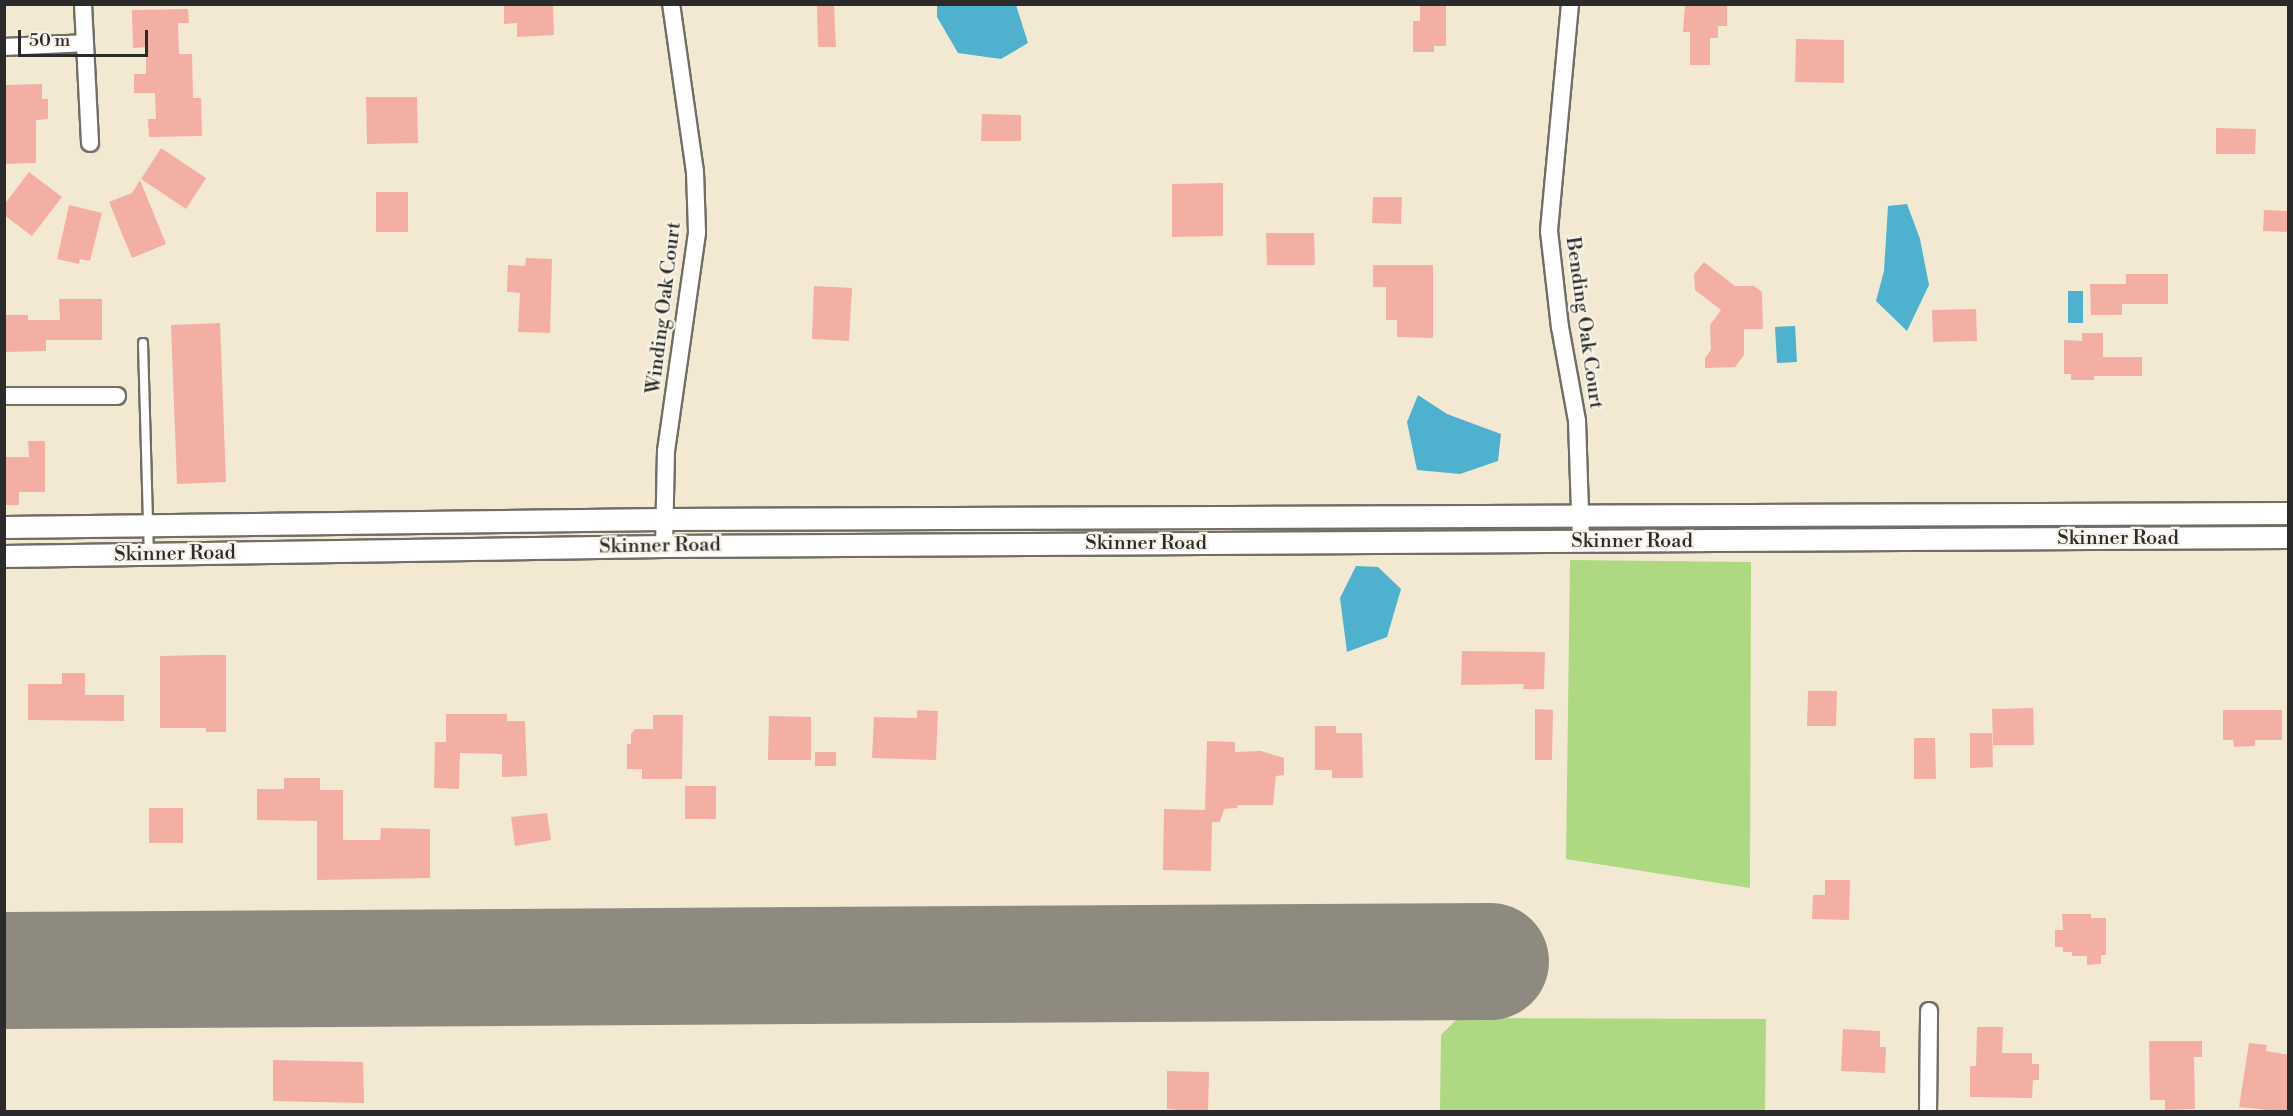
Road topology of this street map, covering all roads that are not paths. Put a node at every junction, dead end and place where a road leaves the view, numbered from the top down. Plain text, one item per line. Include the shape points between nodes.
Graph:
1 (83, 4) edge
2 (671, 4) edge
3 (1570, 4) edge
4 (85, 43) junction
5 (4, 47) edge
6 (90, 143) dead end
7 (143, 343) dead end
8 (4, 396) edge
9 (117, 396) dead end
10 (2124, 513) junction
11 (2289, 513) edge
12 (1582, 516) junction
13 (663, 519) junction
14 (149, 525) junction
15 (4, 527) edge
16 (2289, 537) edge
17 (2125, 538) junction
18 (1581, 541) junction
19 (664, 546) junction
20 (149, 554) junction
21 (4, 556) edge
22 (1929, 1011) dead end
23 (1928, 1112) edge

1 - 4 street
2 - 13 street, Winding Oak Court via 695,172 697,232 666,451
3 - 12 street, Bending Oak Court via 1549,231 1560,327 1577,421
4 - 5 street
4 - 6 street
7 - 14 lane
8 - 9 street
10 - 11 street, Skinner Road
10 - 12 street, Skinner Road
10 - 17 street
12 - 13 street, Skinner Road
12 - 18 street, Bending Oak Court
13 - 14 street, Skinner Road
13 - 19 street, Winding Oak Court
14 - 15 street, Skinner Road
14 - 20 lane
16 - 17 street, Skinner Road
17 - 18 street, Skinner Road
18 - 19 street, Skinner Road
19 - 20 street, Skinner Road
20 - 21 street, Skinner Road
22 - 23 street

